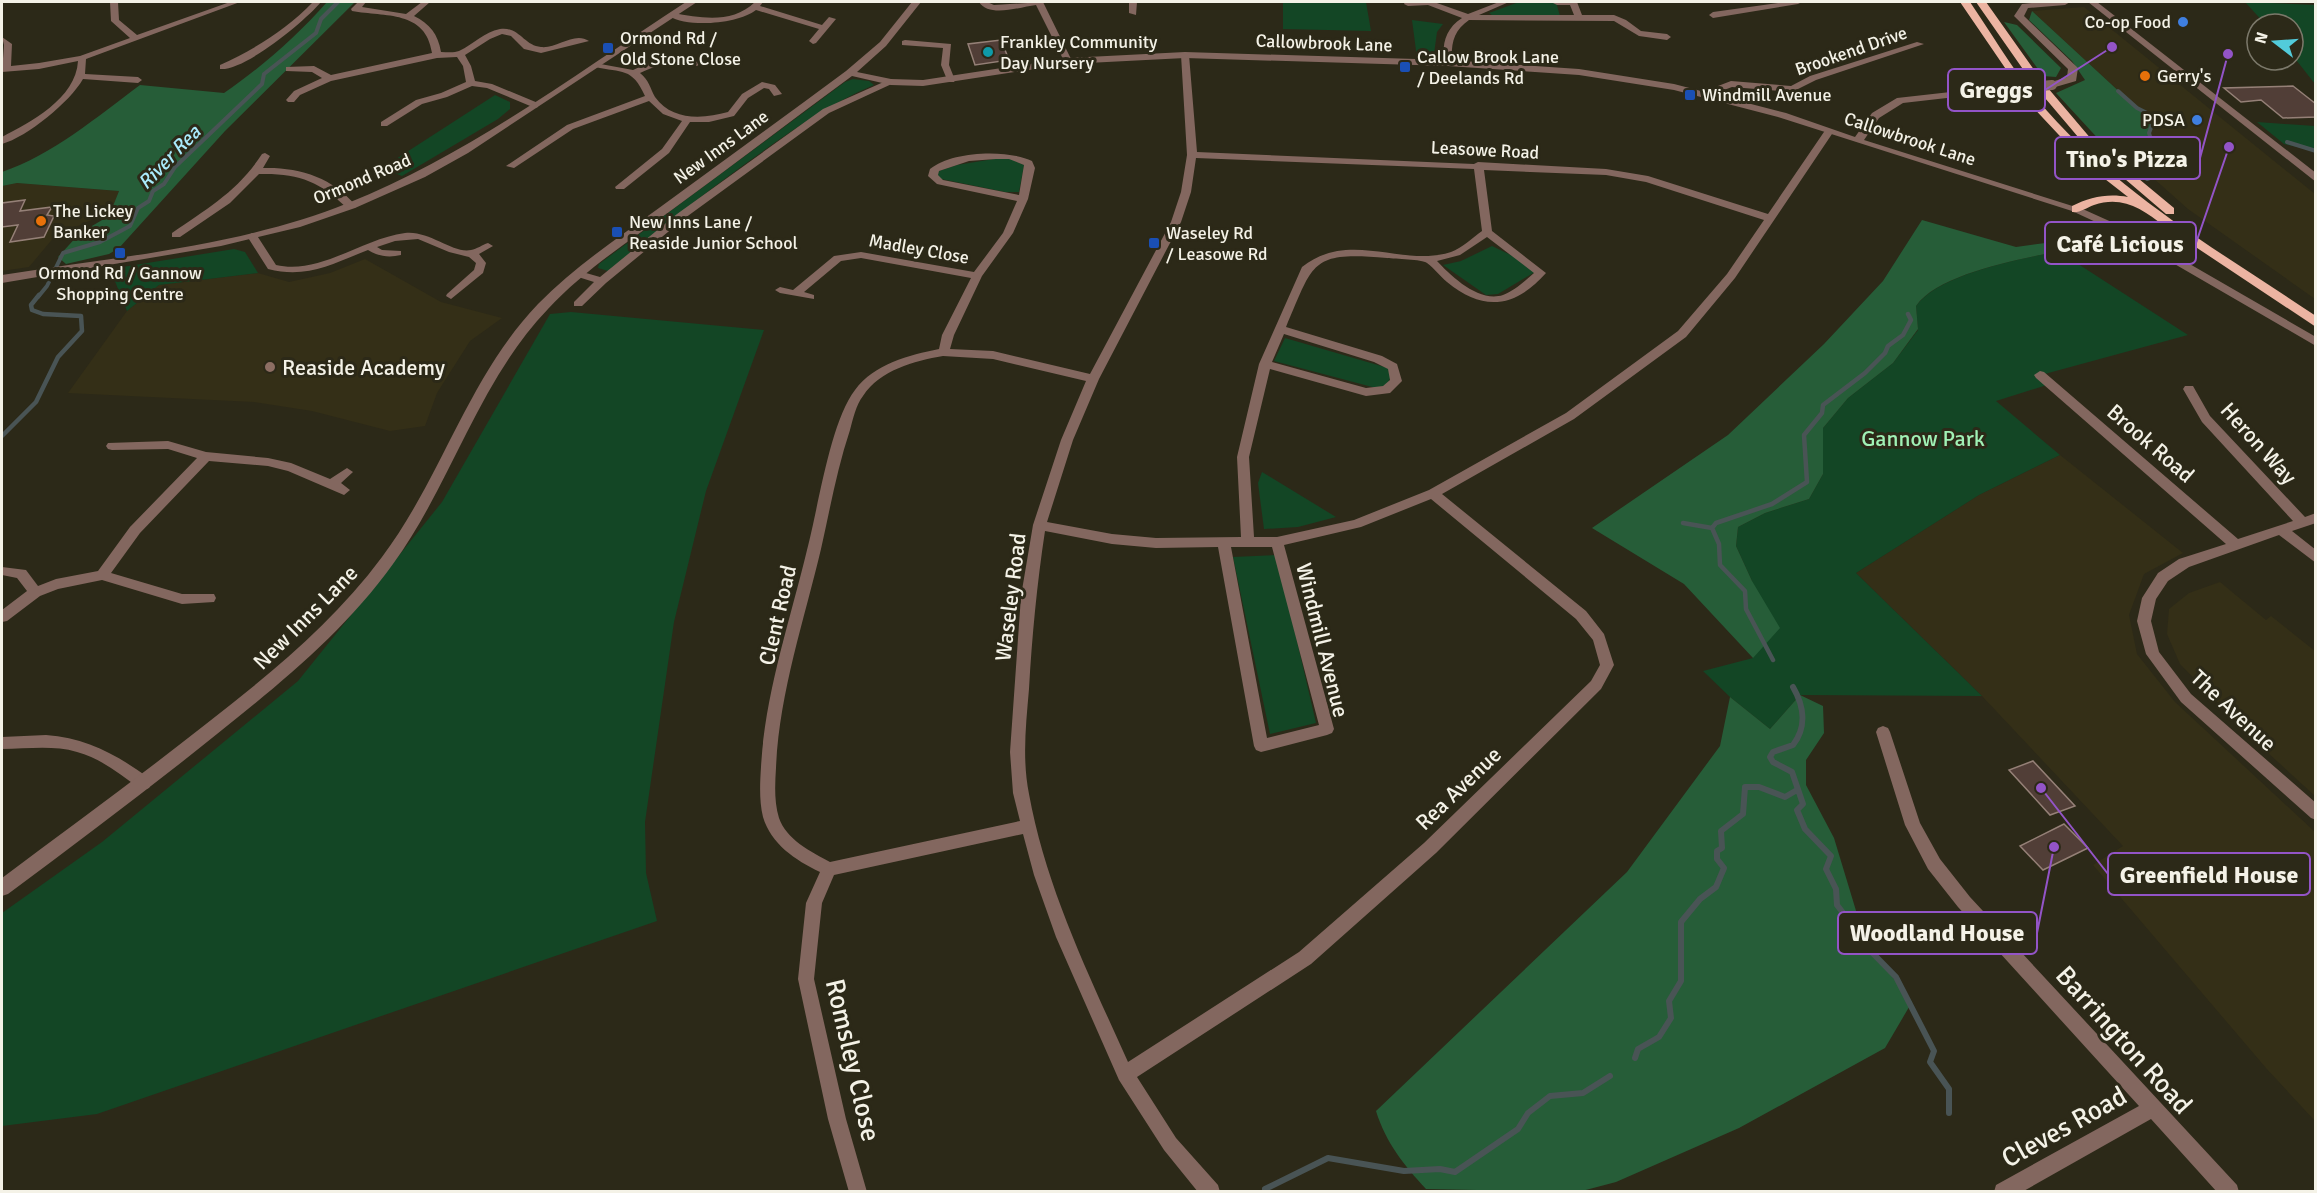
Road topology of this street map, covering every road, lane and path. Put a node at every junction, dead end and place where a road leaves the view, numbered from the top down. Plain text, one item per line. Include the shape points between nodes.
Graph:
1 (114, 2) edge
2 (236, 2) edge
3 (317, 2) edge
4 (362, 2) edge
5 (426, 2) edge
6 (692, 2) edge
7 (916, 2) edge
8 (983, 2) edge
9 (1039, 2) edge
10 (1133, 2) edge
11 (1427, 2) edge
12 (1505, 2) edge
13 (1573, 2) edge
14 (1798, 2) edge
15 (1965, 2) edge
16 (1982, 2) edge
17 (2065, 2) edge
18 (2092, 2) edge
19 (1557, 3) edge
20 (757, 4) edge
21 (1408, 4) dead end
22 (1133, 13) dead end
23 (1713, 15) dead end
24 (673, 16) junction
25 (408, 17) junction
26 (1470, 18) junction
27 (1579, 18) junction
28 (832, 19) dead end
29 (824, 28) junction
30 (136, 38) junction
31 (2, 39) edge
32 (813, 40) dead end
33 (585, 41) dead end
34 (905, 43) dead end
35 (1675, 44) dead end
36 (1920, 44) dead end
37 (437, 54) junction
38 (460, 54) junction
39 (1185, 55) junction
40 (82, 58) junction
41 (1068, 61) junction
42 (697, 63) dead end
43 (1448, 63) junction
44 (598, 64) junction
45 (223, 67) dead end
46 (4, 68) edge
47 (289, 69) dead end
48 (634, 73) junction
49 (850, 73) junction
50 (80, 76) junction
51 (329, 78) junction
52 (138, 80) dead end
53 (951, 80) junction
54 (891, 82) junction
55 (471, 83) junction
56 (777, 94) dead end
57 (1713, 96) junction
58 (650, 97) junction
59 (291, 100) dead end
60 (535, 105) junction
61 (687, 120) junction
62 (384, 124) dead end
63 (1829, 131) junction
64 (2, 141) edge
65 (1858, 141) junction
66 (1192, 155) junction
67 (265, 156) dead end
68 (2091, 162) junction
69 (1478, 165) junction
70 (511, 166) dead end
71 (258, 171) junction
72 (2316, 179) edge
73 (620, 187) dead end
74 (1023, 199) junction
75 (2093, 200) junction
76 (351, 206) junction
77 (2076, 209) junction
78 (1769, 218) junction
79 (2168, 223) junction
80 (1487, 232) junction
81 (176, 235) dead end
82 (252, 236) junction
83 (488, 246) dead end
84 (370, 247) junction
85 (397, 253) dead end
86 (470, 254) junction
87 (1429, 258) junction
88 (579, 274) junction
89 (977, 276) junction
90 (2, 279) edge
91 (602, 281) junction
92 (780, 290) dead end
93 (796, 293) junction
94 (451, 296) dead end
95 (810, 297) dead end
96 (578, 304) dead end
97 (2316, 310) edge
98 (2316, 323) edge
99 (1279, 329) junction
100 (2316, 342) edge
101 (944, 351) junction
102 (1265, 364) junction
103 (2040, 375) dead end
104 (1093, 379) junction
105 (2189, 389) dead end
106 (112, 446) dead end
107 (128, 446) junction
108 (206, 456) junction
109 (117, 459) dead end
110 (347, 472) dead end
111 (331, 484) junction
112 (344, 490) dead end
113 (1433, 494) junction
114 (2316, 518) edge
115 (2302, 522) junction
116 (1039, 525) junction
117 (2280, 529) junction
118 (1278, 542) junction
119 (1248, 543) junction
120 (1224, 544) junction
121 (2235, 544) junction
122 (2316, 558) edge
123 (5, 571) dead end
124 (102, 574) junction
125 (35, 592) junction
126 (209, 598) dead end
127 (2, 616) edge
128 (1883, 732) dead end
129 (2, 743) edge
130 (144, 783) junction
131 (2316, 813) edge
132 (1029, 826) junction
133 (830, 869) junction
134 (2, 888) edge
135 (1125, 1074) junction
136 (2151, 1109) junction
137 (858, 1191) edge
138 (1212, 1191) edge
139 (2003, 1191) edge
140 (2230, 1191) edge

1 - 30 street via 115,21
2 - 30 street
3 - 45 street via 291,29
4 - 25 street via 355,9 389,11
5 - 25 street
6 - 24 street, Ormond Road
7 - 49 street via 882,44
8 - 9 street via 993,8
9 - 41 street
10 - 22 street
11 - 21 street
11 - 26 street
12 - 26 street
13 - 19 street
13 - 27 street
14 - 23 street
15 - 68 highway via 2033,101
16 - 97 highway via 2038,83 2088,142 2182,221
17 - 65 street, bridge via 2025,6 2019,16 2073,68 2072,79 2052,85 1901,100 1876,112
18 - 72 street
20 - 24 street via 730,19 713,22
20 - 29 street
24 - 44 street, Ormond Road
25 - 37 street via 420,22 436,38
26 - 27 street
26 - 43 street via 1448,35
27 - 35 street via 1622,19 1644,35 1668,33
28 - 29 street
29 - 32 street
30 - 40 street
31 - 46 street via 8,44
33 - 38 street via 571,40 543,51 526,47 507,31 498,32
34 - 53 street via 948,46 945,65
36 - 57 street, Brookend Drive via 1813,78 1796,92 1731,84
37 - 38 street
37 - 51 street
38 - 55 street
39 - 41 street, Callowbrook Lane
39 - 43 street, Callowbrook Lane
39 - 66 street, Waseley Road
40 - 46 street
40 - 50 street
41 - 53 street, New Inns Lane
42 - 48 street via 675,57
43 - 57 street, Callowbrook Lane via 1579,72
44 - 48 street
44 - 60 street, Ormond Road
47 - 51 street via 314,69
48 - 58 street via 644,81
49 - 54 street, New Inns Lane
49 - 88 street, New Inns Lane
50 - 52 street
50 - 64 street via 53,108
51 - 59 street via 297,93
53 - 54 street, New Inns Lane via 923,84
54 - 91 street, New Inns Lane via 826,111 681,216
55 - 60 street via 489,86
55 - 62 street via 419,102
56 - 61 street via 772,87 762,85 745,96 731,114
57 - 63 street, Callowbrook Lane
58 - 61 street via 676,117
58 - 70 street via 570,128
60 - 76 street, Ormond Road via 421,175
61 - 73 street via 664,156
63 - 65 street, Callowbrook Lane
63 - 78 street, Windmill Avenue
65 - 77 street, Callowbrook Lane
66 - 69 street, Leasowe Road
66 - 104 street, Waseley Road via 1176,222
67 - 71 street
68 - 75 highway via 2102,183
68 - 79 highway
69 - 78 street, Leasowe Road via 1635,176
69 - 80 street
71 - 76 street via 295,171 316,178 335,189
71 - 81 street via 241,189
74 - 74 street via 1030,168 1020,158 992,156 946,165 933,176 940,182
74 - 89 street via 1008,233
75 - 77 highway
75 - 79 highway via 2127,200
76 - 82 street, Ormond Road
77 - 100 street, Callowbrook Lane via 2132,235
78 - 113 street, Windmill Avenue via 1731,276 1682,333 1570,416
79 - 98 highway
80 - 87 street via 1453,254
80 - 87 street via 1541,273 1503,299 1486,301 1443,274
82 - 84 street via 272,267 285,270 310,268
82 - 90 street, Ormond Road
83 - 86 street
84 - 85 street via 380,253
84 - 86 street via 415,236
86 - 94 street via 478,257 481,267
87 - 99 street via 1343,253 1313,260
88 - 91 street
88 - 130 street, New Inns Lane via 536,314 497,366 405,536 366,590 318,640
89 - 93 street, Madley Close via 861,255 838,258
89 - 101 street
91 - 96 street, New Inns Lane
92 - 93 street
93 - 95 street
99 - 102 street
99 - 102 street via 1378,359 1393,367 1396,381 1386,390 1366,392
101 - 104 street, Clent Road via 975,351
101 - 133 street, Clent Road via 894,366 854,398 773,723 767,782 773,824 799,855
102 - 119 street via 1242,457
103 - 121 street, Brook Road
104 - 116 street, Waseley Road via 1067,440
105 - 115 street, Heron Way via 2205,418
106 - 107 street
107 - 108 street via 168,445
107 - 109 street
108 - 111 street via 291,467
108 - 124 street via 135,530
110 - 111 street
111 - 112 street
113 - 118 street, Windmill Avenue via 1356,524
113 - 135 street, Rea Avenue via 1581,615 1599,638 1607,665 1596,685 1430,848 1305,958
114 - 115 street, The Avenue
115 - 117 street, The Avenue
116 - 120 street, Windmill Avenue via 1123,540
116 - 132 street, Waseley Road via 1028,596 1017,752
117 - 121 street, The Avenue
117 - 122 street
118 - 119 street, Windmill Avenue
118 - 120 street, Windmill Avenue via 1327,729 1261,746
119 - 120 street, Windmill Avenue
121 - 131 street, The Avenue via 2184,563 2163,577 2149,598 2144,621 2153,654 2186,698
123 - 125 street via 21,573
124 - 125 street
124 - 126 street via 183,599
125 - 127 street
128 - 136 street, Barrington Road via 1913,825 1934,864
129 - 130 street via 57,740 83,745 105,754
130 - 134 street, New Inns Lane
132 - 133 street
132 - 135 street, Waseley Road via 1064,937
133 - 137 street, Romsley Close via 814,903 806,979 837,1119
135 - 138 street, Waseley Road via 1170,1144
136 - 139 street, Cleves Road
136 - 140 street, Barrington Road

